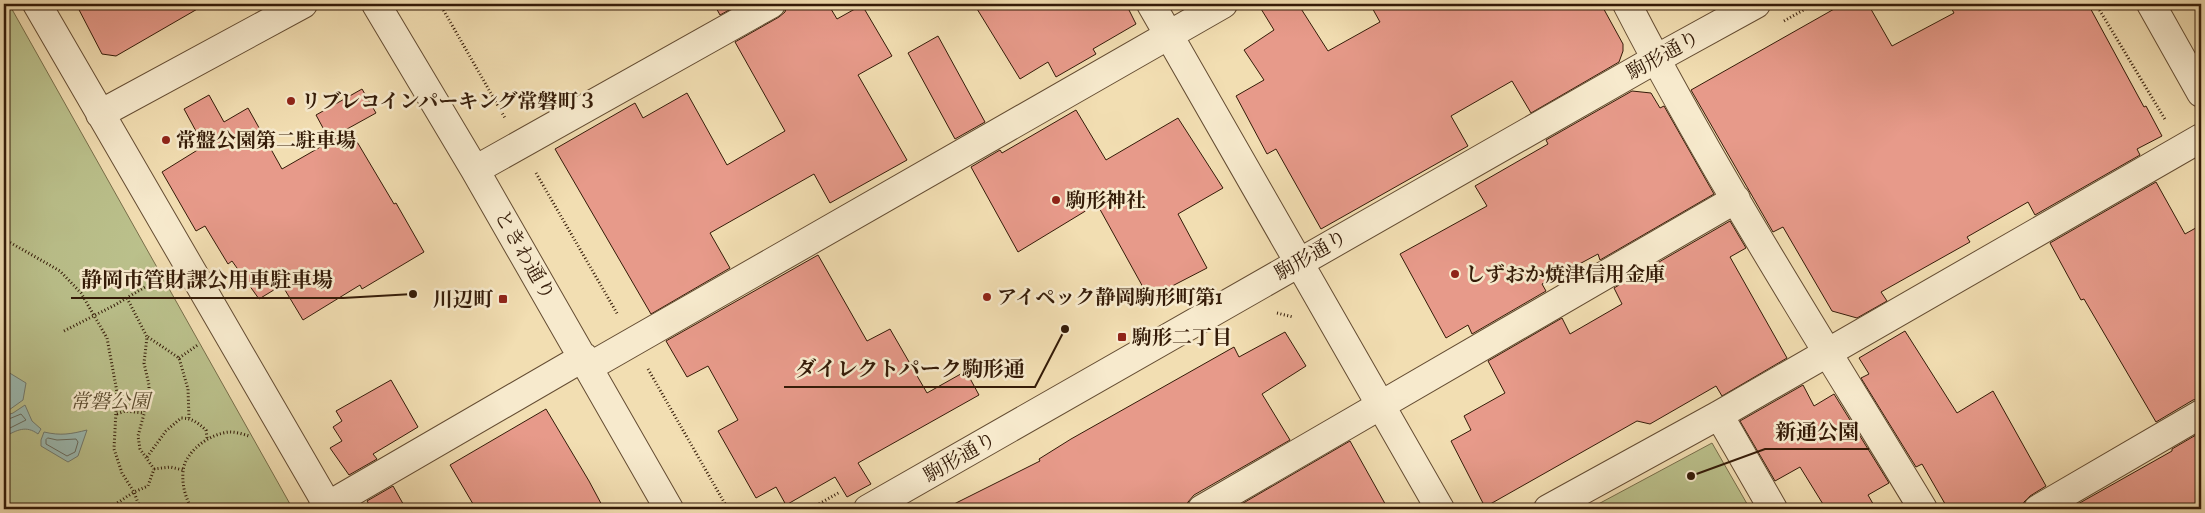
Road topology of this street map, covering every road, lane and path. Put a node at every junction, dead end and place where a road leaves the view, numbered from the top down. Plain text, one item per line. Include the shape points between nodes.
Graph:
1 (37, 4) edge
2 (303, 4) edge
3 (376, 4) edge
4 (440, 4) edge
5 (771, 4) edge
6 (1150, 4) edge
7 (1222, 4) edge
8 (1627, 4) edge
9 (1756, 4) edge
10 (1814, 4) edge
11 (2096, 4) edge
12 (2151, 4) edge
13 (1780, 23) dead end
14 (1168, 34) junction
15 (1656, 59) junction
16 (2201, 93) edge
17 (100, 114) junction
18 (2192, 144) edge
19 (520, 145) junction
20 (475, 170) junction
21 (1736, 199) junction
22 (4, 240) edge
23 (186, 262) junction
24 (1300, 262) junction
25 (127, 298) junction
26 (1272, 312) dead end
27 (95, 316) junction
28 (1298, 325) dead end
29 (64, 331) dead end
30 (147, 337) junction
31 (633, 342) junction
32 (200, 344) dead end
33 (1828, 352) junction
34 (179, 358) junction
35 (586, 362) junction
36 (1381, 405) junction
37 (144, 413) junction
38 (117, 414) junction
39 (2201, 414) edge
40 (1719, 415) junction
41 (189, 418) junction
42 (252, 436) dead end
43 (207, 438) junction
44 (147, 457) junction
45 (154, 469) junction
46 (183, 470) junction
47 (134, 492) junction
48 (190, 506) junction
49 (325, 508) edge
50 (108, 509) edge
51 (142, 509) edge
52 (185, 509) edge
53 (196, 509) edge
54 (670, 509) edge
55 (728, 509) edge
56 (868, 509) edge
57 (1202, 509) edge
58 (1440, 509) edge
59 (1548, 509) edge
60 (1773, 509) edge
61 (1922, 509) edge
62 (2038, 509) edge

1 - 17 street
2 - 17 street
3 - 20 street, ときわ通り
4 - 19 path
5 - 19 street
6 - 14 street
7 - 14 street
8 - 15 street
9 - 15 street, 駒形通り
10 - 13 path
11 - 18 path
12 - 16 street
14 - 24 street
14 - 31 street
15 - 21 street
15 - 24 street, 駒形通り
17 - 23 street
18 - 33 street
19 - 20 street
19 - 31 path
20 - 35 street, ときわ通り
21 - 33 street
21 - 36 street
22 - 27 path via 60,271 81,293
23 - 25 path
23 - 49 street
24 - 36 street
24 - 56 street, 駒形通り
25 - 27 path
25 - 30 path
26 - 28 path via 1293,317
27 - 29 path
27 - 38 path via 111,356
30 - 34 path
30 - 37 path via 144,363 149,385
31 - 35 street
31 - 55 path
32 - 34 path
33 - 40 street
33 - 61 street
34 - 41 path via 188,389
35 - 49 street
35 - 54 street, ときわ通り
36 - 57 street
36 - 58 street
37 - 38 path via 125,411
37 - 44 path via 138,436 140,449
38 - 47 path via 114,448 122,472
39 - 62 street
40 - 59 street
40 - 60 street
41 - 43 path via 206,430
41 - 44 path via 181,418 172,424
42 - 43 path via 229,432
43 - 46 path via 200,443
44 - 45 path
45 - 46 path via 170,467
45 - 47 path via 148,486
46 - 48 path via 183,490
47 - 50 path
47 - 51 path
48 - 52 path
48 - 53 path

